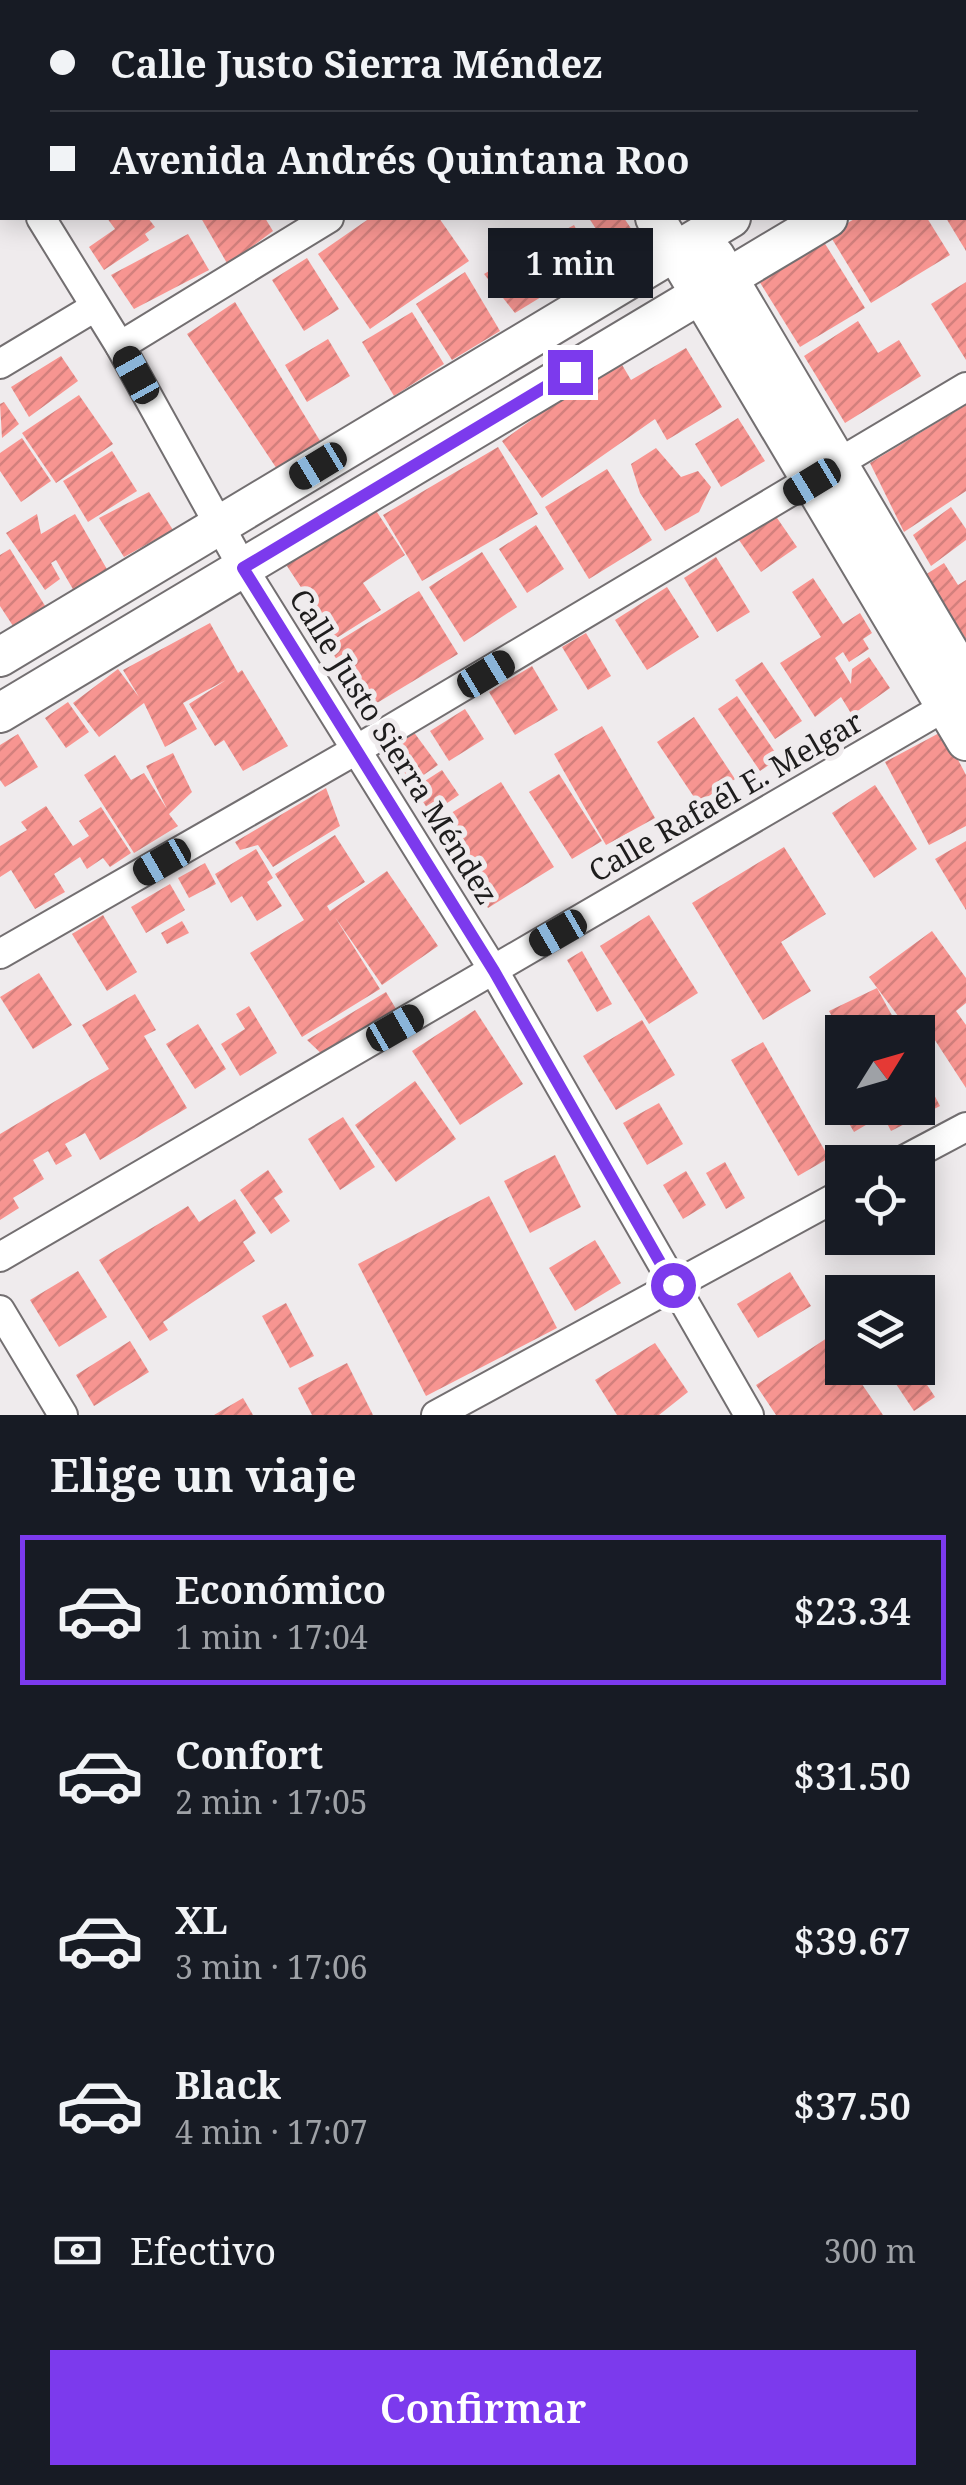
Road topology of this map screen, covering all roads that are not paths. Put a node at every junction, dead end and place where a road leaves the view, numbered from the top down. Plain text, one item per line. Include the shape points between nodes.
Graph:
1 (43, 220) edge
2 (327, 220) edge
3 (662, 220) edge
4 (825, 220) edge
5 (700, 230) edge
6 (714, 286) junction
7 (96, 308) junction
8 (120, 346) junction
9 (0, 364) edge
10 (966, 387) edge
11 (825, 473) junction
12 (220, 524) junction
13 (243, 568) junction
14 (0, 657) edge
15 (959, 694) edge
16 (0, 714) edge
17 (966, 741) edge
18 (356, 750) junction
19 (0, 954) edge
20 (494, 971) junction
21 (966, 1127) edge
22 (932, 1145) edge
23 (825, 1203) edge
24 (0, 1257) edge
25 (673, 1285) junction
26 (0, 1310) edge
27 (63, 1415) edge
28 (436, 1415) edge
29 (750, 1415) edge

1 - 7 street, Calle Justo Sierra Méndez
2 - 8 street
3 - 5 main road
4 - 6 main road
5 - 6 main road
5 - 12 main road
6 - 11 main road
6 - 13 main road
7 - 8 street, Calle Justo Sierra Méndez
7 - 9 street
8 - 12 street, Calle Justo Sierra Méndez
10 - 11 street
11 - 15 main road
11 - 18 street
12 - 13 street, Calle Justo Sierra Méndez
12 - 14 main road
13 - 16 main road
13 - 18 street, Calle Justo Sierra Méndez
15 - 17 main road
15 - 20 street, Calle Rafaél E. Melgar
18 - 19 street
18 - 20 street, Calle Justo Sierra Méndez
20 - 24 street, Calle Rafaél E. Melgar
20 - 25 street, Calle Justo Sierra Méndez
21 - 22 street
23 - 25 street
25 - 28 street
25 - 29 street, Calle Justo Sierra Méndez
26 - 27 street

